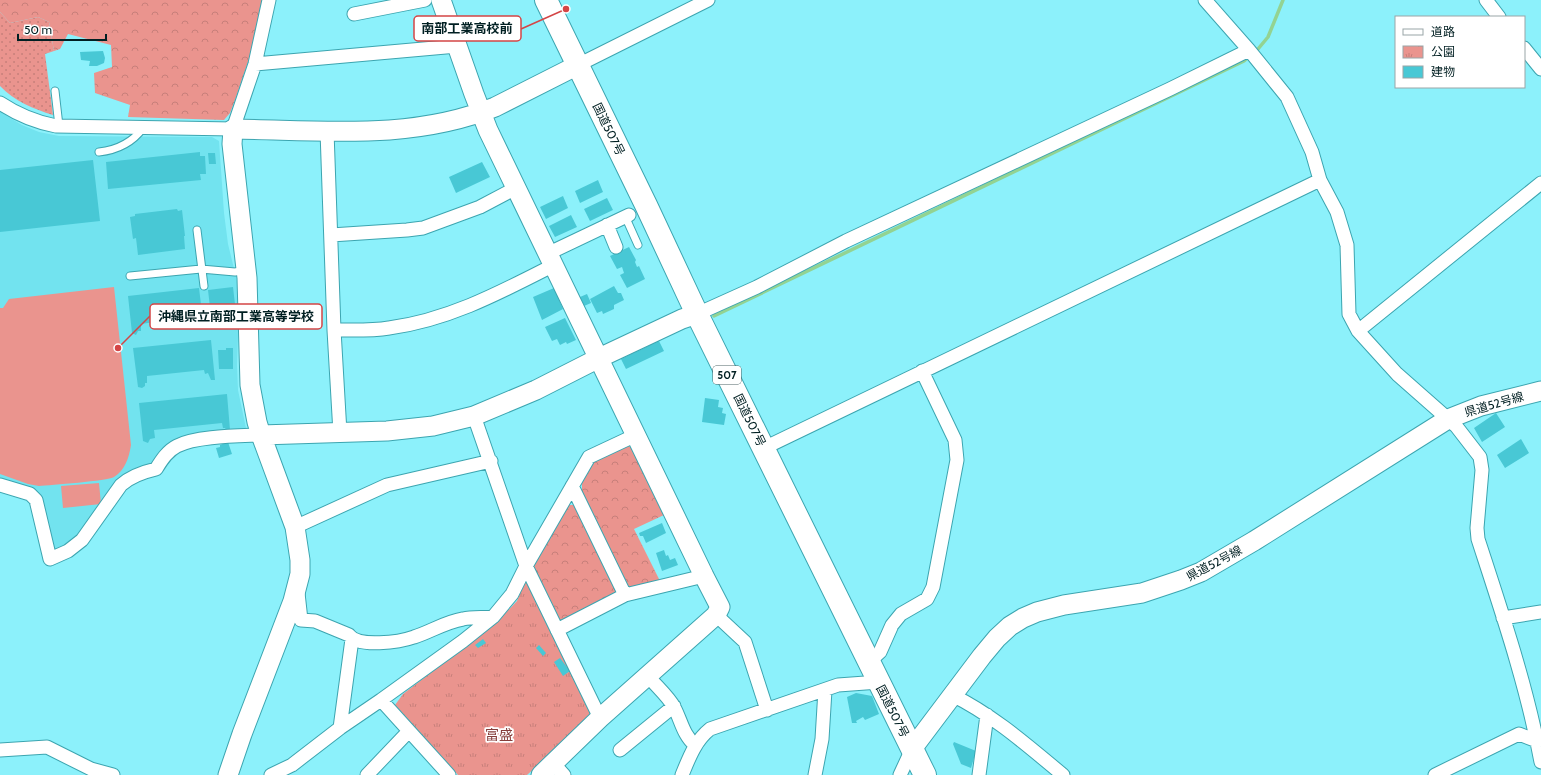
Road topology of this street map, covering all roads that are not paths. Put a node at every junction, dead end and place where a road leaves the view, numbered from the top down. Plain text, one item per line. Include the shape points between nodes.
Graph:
1 (269, 0) edge
2 (425, 0) edge
3 (440, 0) edge
4 (546, 0) edge
5 (708, 0) edge
6 (1205, 0) edge
7 (1486, 0) edge
8 (354, 14) dead end
9 (1498, 16) edge
10 (456, 46) junction
11 (1525, 49) edge
12 (1249, 50) junction
13 (255, 64) junction
14 (578, 65) junction
15 (1541, 69) edge
16 (56, 91) dead end
17 (0, 103) edge
18 (481, 113) junction
19 (59, 126) junction
20 (143, 128) junction
21 (233, 129) junction
22 (327, 131) junction
23 (99, 152) dead end
24 (1320, 180) junction
25 (1541, 183) edge
26 (516, 188) junction
27 (627, 216) joint
28 (607, 225) junction
29 (196, 230) dead end
30 (330, 235) junction
31 (638, 245) dead end
32 (616, 246) dead end
33 (551, 259) junction
34 (201, 269) junction
35 (246, 270) junction
36 (130, 276) dead end
37 (204, 286) dead end
38 (697, 314) junction
39 (334, 330) junction
40 (1358, 331) junction
41 (599, 358) junction
42 (922, 371) junction
43 (1541, 391) edge
44 (474, 416) junction
45 (1448, 419) junction
46 (340, 433) junction
47 (261, 435) junction
48 (636, 435) junction
49 (764, 448) junction
50 (491, 461) junction
51 (0, 485) edge
52 (572, 486) junction
53 (295, 527) junction
54 (526, 566) junction
55 (704, 576) junction
56 (297, 588) junction
57 (625, 595) junction
58 (1541, 612) edge
59 (716, 615) junction
60 (493, 617) junction
61 (1503, 618) junction
62 (557, 630) junction
63 (352, 639) junction
64 (869, 662) junction
65 (648, 676) junction
66 (879, 682) junction
67 (825, 690) junction
68 (952, 695) junction
69 (381, 700) junction
70 (674, 706) junction
71 (767, 710) junction
72 (987, 714) junction
73 (600, 718) junction
74 (340, 728) junction
75 (409, 730) junction
76 (1537, 741) junction
77 (695, 745) junction
78 (912, 748) junction
79 (0, 750) edge
80 (620, 750) dead end
81 (1541, 762) edge
82 (553, 771) edge
83 (1058, 773) edge
84 (112, 775) edge
85 (228, 775) edge
86 (272, 775) edge
87 (367, 775) edge
88 (449, 775) edge
89 (682, 775) edge
90 (815, 775) edge
91 (900, 775) edge
92 (925, 775) edge
93 (978, 775) edge
94 (1435, 775) edge

1 - 13 street
2 - 8 street
3 - 10 street
4 - 14 highway, 国道507号 / 507
5 - 14 street
6 - 12 street
7 - 9 street
10 - 13 street
10 - 18 street
11 - 15 street
12 - 24 street via 1286,97 1312,152
12 - 38 street
13 - 21 street
14 - 18 street
14 - 38 highway, 国道507号 / 507
16 - 19 lane
17 - 19 street via 24,117
18 - 22 street via 406,130
18 - 26 street
19 - 20 street
20 - 21 street
20 - 23 lane via 136,137 122,146
21 - 22 street
21 - 35 street via 232,144
22 - 30 street
24 - 40 street via 1337,212 1347,245 1349,314
24 - 42 street
25 - 40 street
26 - 30 street via 480,207 423,228
26 - 33 street
27 - 28 street
27 - 31 lane
28 - 32 street
28 - 33 street
29 - 34 lane
30 - 39 street
33 - 39 street via 479,302 428,320 389,328
33 - 41 street
34 - 35 lane via 235,272
34 - 36 lane
34 - 37 lane
35 - 47 street via 250,385
38 - 41 street
38 - 49 highway, 国道507号 / 507
39 - 46 street
40 - 45 street via 1397,374
41 - 44 street via 536,390
41 - 48 street
42 - 49 street
42 - 64 street via 955,440 957,460 933,587 927,599 901,614 892,625 880,652
43 - 45 street, 県道52号線 via 1481,406
44 - 46 street via 433,426
44 - 50 street
45 - 61 street via 1480,457 1482,470 1478,539
45 - 68 street, 県道52号線 via 1201,572 1142,593 1064,605 1023,618 997,638
46 - 47 street
47 - 51 street via 218,437 177,446 168,452 156,469 128,478 82,540 68,551 50,559 36,500 30,494
47 - 53 street
48 - 52 street via 589,457
48 - 55 street
49 - 64 highway, 国道507号 / 507
50 - 53 street via 387,485
50 - 54 street
52 - 54 street
52 - 57 street
53 - 56 street via 300,560
54 - 60 street via 512,594
54 - 62 street
55 - 57 street
55 - 59 street via 720,607
56 - 63 street via 301,620 321,623 349,635
56 - 85 street
57 - 62 street
58 - 61 street
59 - 65 street
59 - 71 street via 745,642
60 - 63 street via 450,622 398,641 364,642
60 - 69 street
61 - 76 street
62 - 73 street
63 - 74 street
64 - 66 highway, 国道507号 / 507
65 - 70 street
65 - 73 street
66 - 67 street via 847,684
66 - 78 highway, 国道507号 / 507
67 - 71 street
67 - 90 street via 822,739
68 - 72 street
68 - 78 street, 県道52号線
69 - 74 street
69 - 75 street
70 - 77 street via 686,735
70 - 80 street
71 - 77 street via 710,729
72 - 83 street
72 - 93 street
73 - 82 street
74 - 86 street via 292,765
75 - 87 street
75 - 88 street
76 - 81 street
76 - 94 street via 1519,734
77 - 89 street
78 - 91 street
78 - 92 highway, 国道507号 / 507
79 - 84 street via 47,747 92,769

